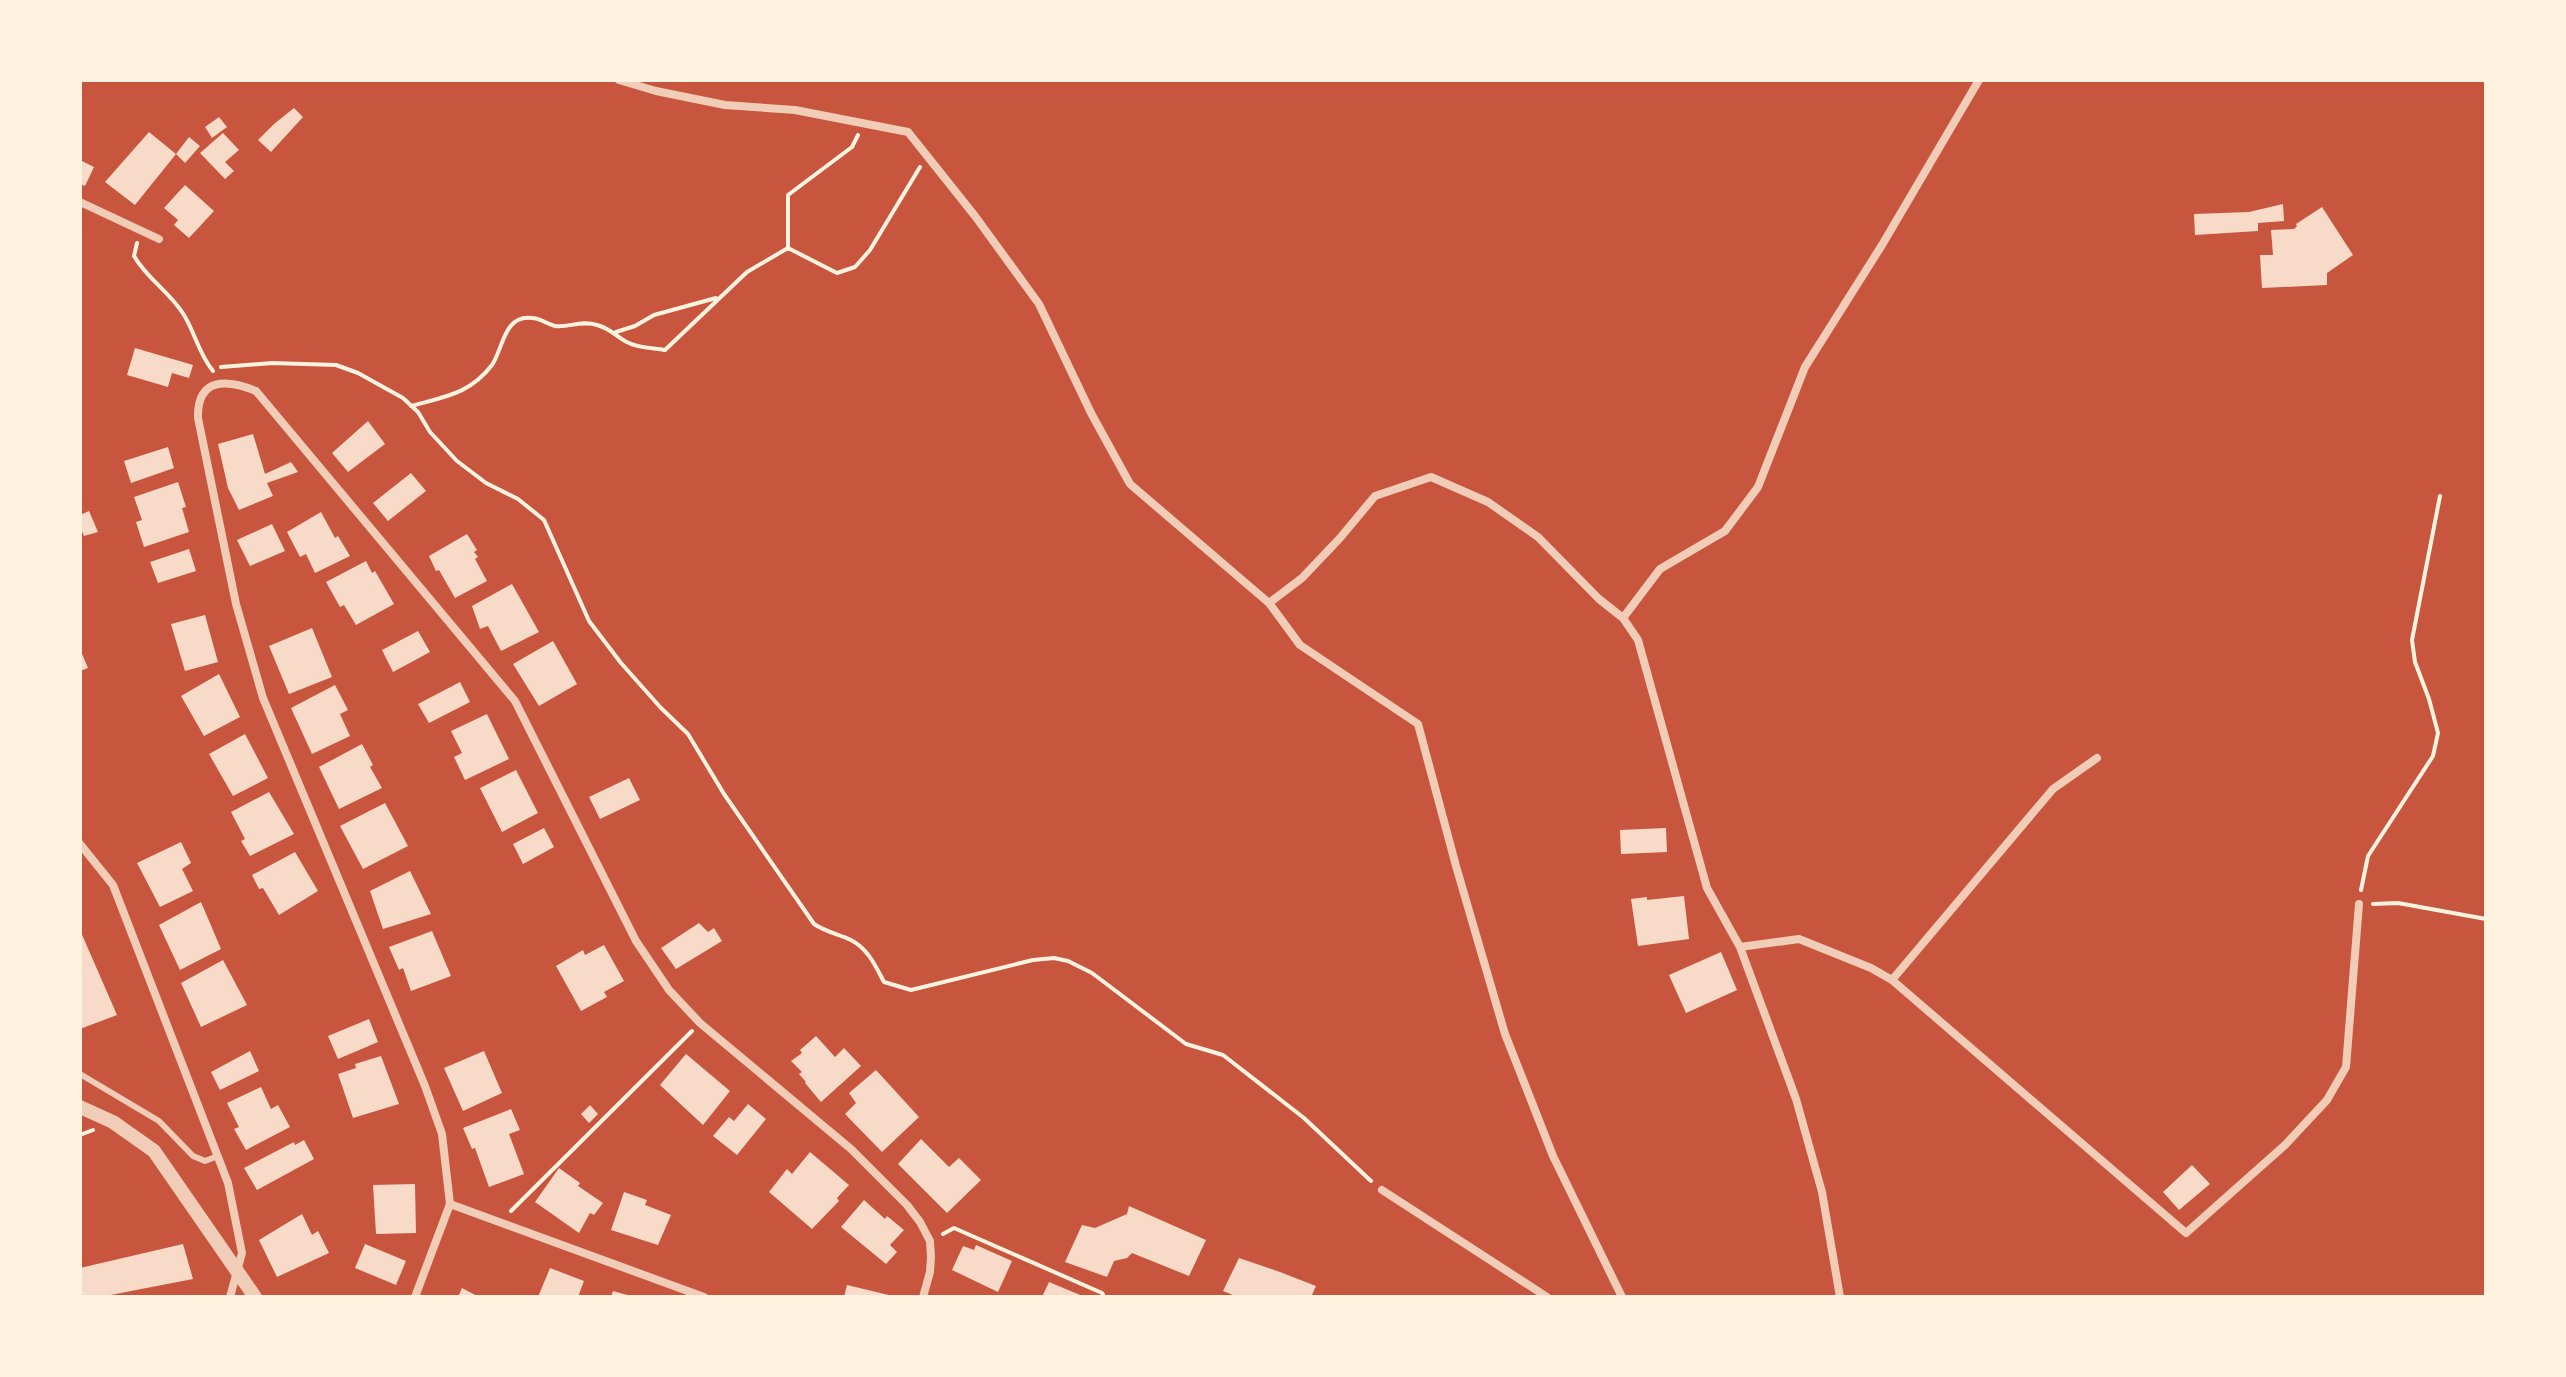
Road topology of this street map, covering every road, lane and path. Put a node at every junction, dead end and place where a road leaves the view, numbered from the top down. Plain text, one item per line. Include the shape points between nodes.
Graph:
1 (619, 80) edge
2 (1979, 80) edge
3 (864, 122) junction
4 (927, 156) junction
5 (80, 202) edge
6 (139, 229) junction
7 (159, 239) dead end
8 (788, 248) junction
9 (718, 298) junction
10 (616, 332) junction
11 (211, 369) junction
12 (223, 382) junction
13 (411, 406) junction
14 (2440, 496) dead end
15 (1269, 603) junction
16 (1623, 618) junction
17 (2097, 758) dead end
18 (80, 844) edge
19 (2359, 904) junction
20 (2486, 919) edge
21 (1740, 947) junction
22 (1892, 980) junction
23 (700, 1023) junction
24 (80, 1074) edge
25 (80, 1107) edge
26 (218, 1156) junction
27 (1382, 1190) joint
28 (450, 1204) junction
29 (498, 1224) junction
30 (930, 1241) junction
31 (236, 1271) junction
32 (230, 1297) edge
33 (255, 1297) edge
34 (415, 1297) edge
35 (704, 1297) edge
36 (923, 1297) edge
37 (1104, 1297) edge
38 (1547, 1297) edge
39 (1622, 1297) edge
40 (1840, 1297) edge

1 - 3 street via 725,105
2 - 16 street via 1805,367 1758,487 1725,531 1660,569
3 - 4 street via 908,132
3 - 8 path via 852,147 788,195
4 - 8 path via 855,267 837,273
4 - 15 street via 1039,304 1130,484
5 - 6 street
6 - 7 street
6 - 11 path via 134,256 183,314
8 - 9 path via 747,272
9 - 10 path via 654,315
9 - 10 path via 665,350 629,344
10 - 13 path via 576,322 558,327 530,317 513,323 478,383
11 - 12 path
11 - 13 path via 272,363 336,365
12 - 23 street via 256,391 515,701 636,941 669,990
12 - 28 street via 208,388 198,401 198,418 236,604 263,698 442,1134
13 - 27 path via 457,461 544,520 589,621 688,734 814,924 865,949 884,982 911,990 1033,960 1068,961 1186,1044 1223,1055 1304,1118
14 - 19 path via 2412,640 2438,733 2433,756 2368,856
15 - 16 street via 1302,578 1375,496 1431,477 1488,502 1538,537
15 - 39 street via 1300,645 1418,724 1505,1034 1553,1156
16 - 21 street via 1638,640 1707,888
17 - 22 street via 2053,789
18 - 26 street via 113,885
19 - 20 path via 2398,903
19 - 22 street via 2346,1067 2327,1100 2296,1134 2186,1233
21 - 22 street via 1799,939
21 - 40 street via 1796,1099 1822,1192
23 - 29 path
23 - 30 street via 851,1149 907,1205
24 - 26 lane via 159,1121 193,1156 205,1161
25 - 31 street via 154,1151
26 - 31 street via 239,1229 242,1253
27 - 38 street
28 - 29 street
28 - 34 street
29 - 35 street
30 - 36 street
30 - 37 path via 954,1228
31 - 32 street
31 - 33 street

